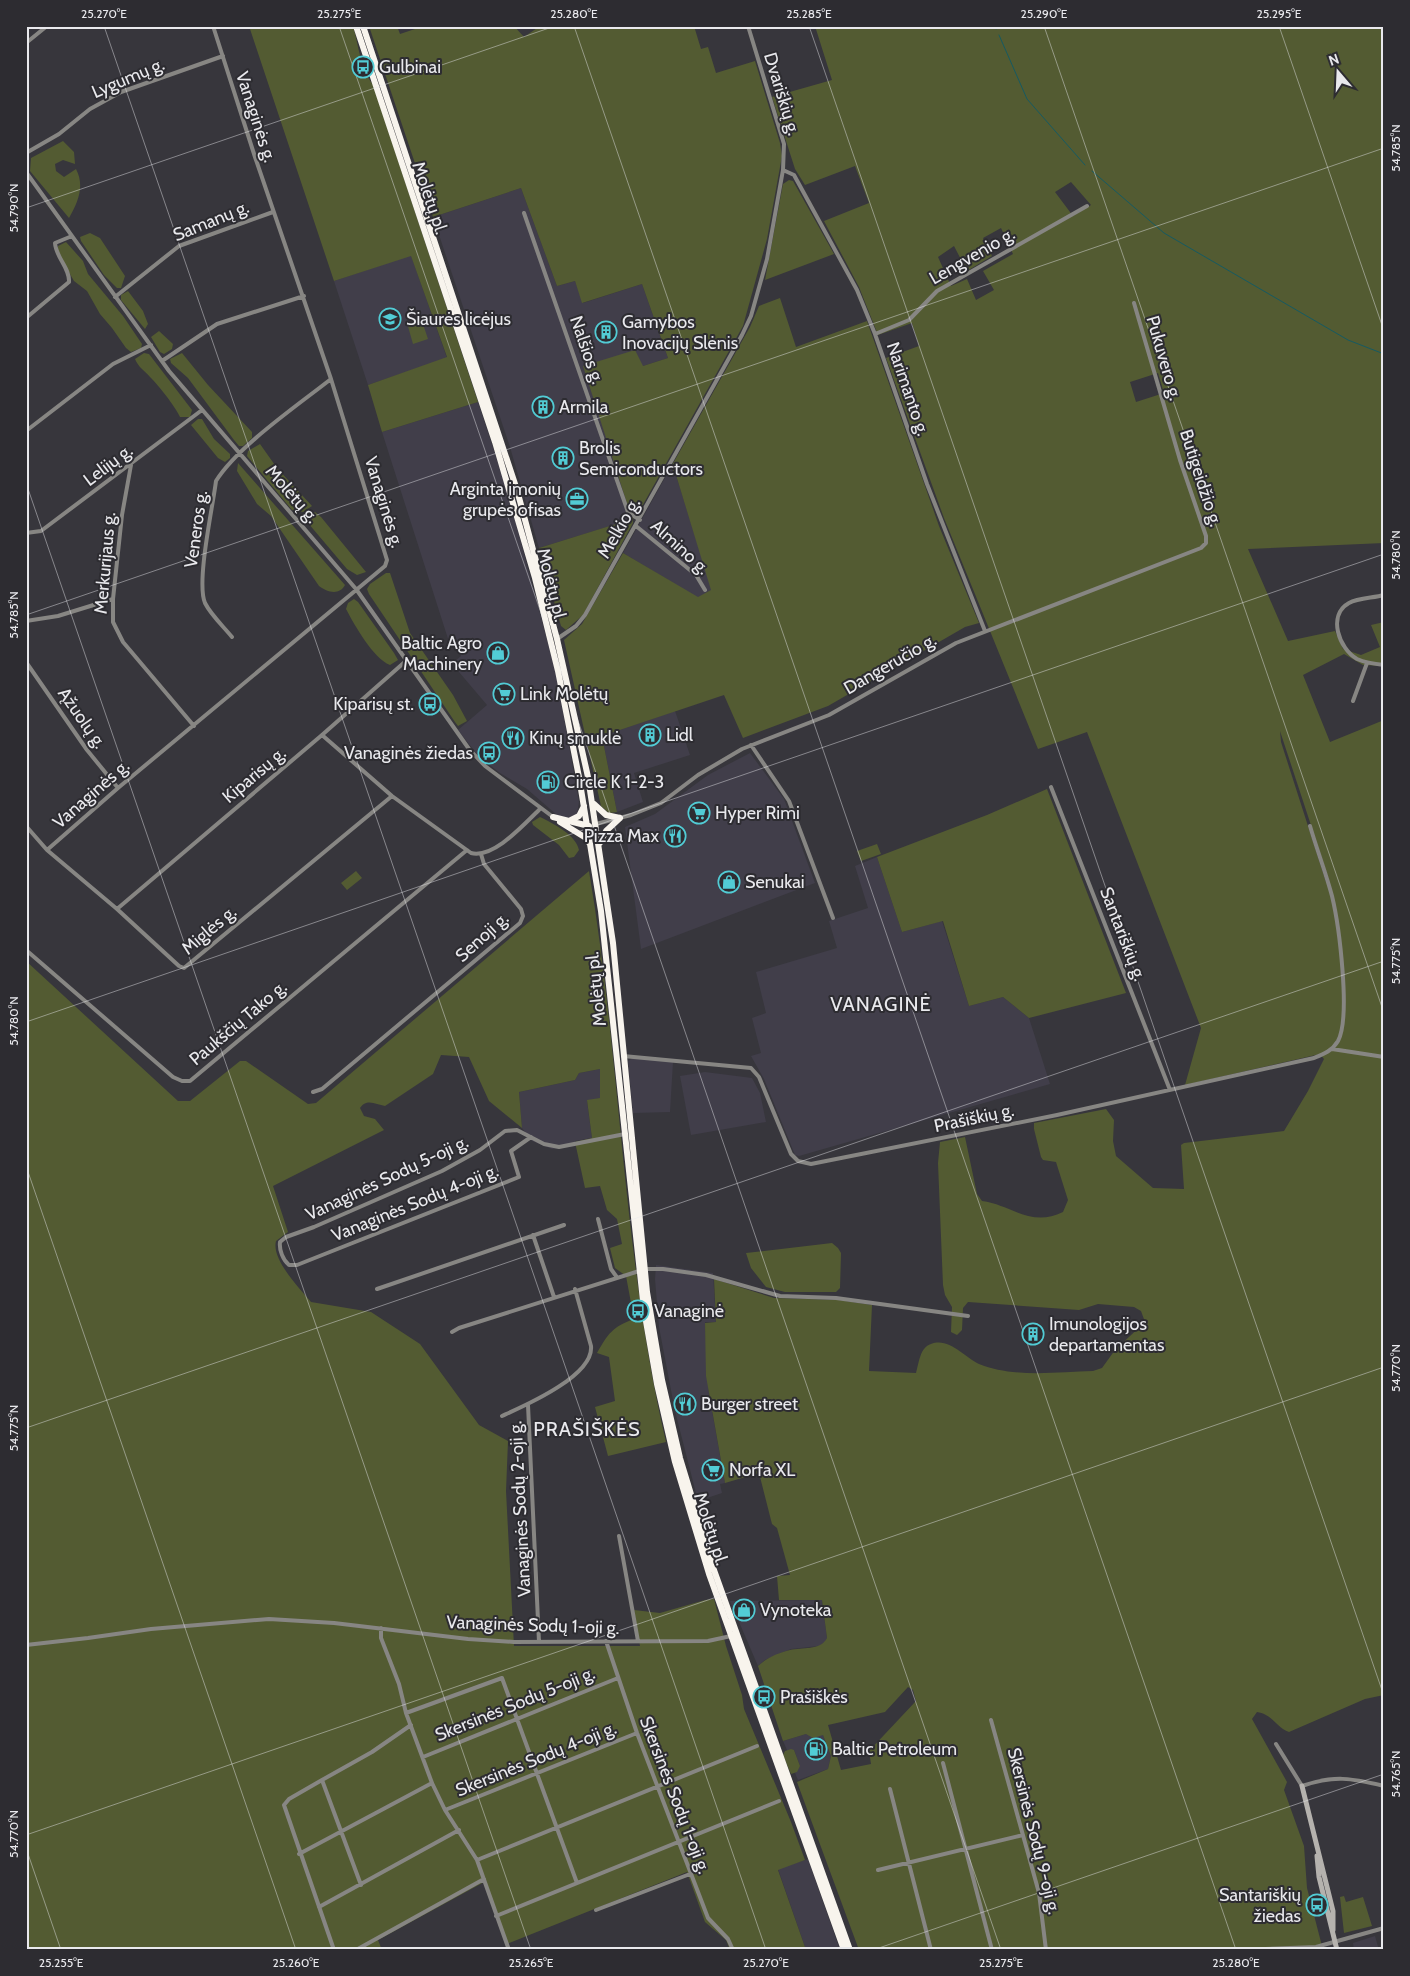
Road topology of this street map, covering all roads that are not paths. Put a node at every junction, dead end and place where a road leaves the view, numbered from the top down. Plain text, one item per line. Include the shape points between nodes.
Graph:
1 (47, 26) edge
2 (213, 26) edge
3 (374, 26) edge
4 (380, 26) edge
5 (423, 26) edge
6 (748, 26) edge
7 (361, 27) edge
8 (26, 43) edge
9 (222, 56) junction
10 (26, 153) edge
11 (783, 170) junction
12 (26, 172) edge
13 (1088, 206) dead end
14 (273, 212) junction
15 (524, 213) dead end
16 (72, 236) junction
17 (115, 296) junction
18 (304, 296) junction
19 (1134, 303) dead end
20 (26, 318) edge
21 (875, 334) junction
22 (151, 345) junction
23 (162, 361) junction
24 (331, 379) junction
25 (202, 410) junction
26 (1169, 421) joint
27 (26, 431) edge
28 (240, 454) junction
29 (131, 465) junction
30 (640, 520) junction
31 (636, 526) junction
32 (26, 533) edge
33 (1206, 543) joint
34 (356, 589) junction
35 (705, 590) dead end
36 (1384, 595) edge
37 (113, 599) junction
38 (26, 621) edge
39 (985, 631) junction
40 (232, 637) dead end
41 (557, 639) junction
42 (407, 660) junction
43 (26, 662) edge
44 (1367, 663) junction
45 (1384, 665) edge
46 (1354, 701) dead end
47 (194, 726) junction
48 (322, 736) junction
49 (751, 745) junction
50 (1051, 787) dead end
51 (118, 788) junction
52 (392, 796) junction
53 (593, 803) junction
54 (584, 804) junction
55 (541, 808) junction
56 (553, 818) joint
57 (620, 818) junction
58 (596, 821) junction
59 (568, 823) junction
60 (26, 826) edge
61 (588, 826) junction
62 (1310, 826) dead end
63 (599, 839) junction
64 (592, 847) junction
65 (47, 850) junction
66 (467, 850) junction
67 (481, 854) junction
68 (117, 910) junction
69 (833, 918) dead end
70 (26, 950) edge
71 (1332, 1049) junction
72 (624, 1056) junction
73 (1384, 1057) edge
74 (1170, 1090) junction
75 (313, 1092) dead end
76 (625, 1134) junction
77 (531, 1137) junction
78 (598, 1219) dead end
79 (564, 1225) dead end
80 (533, 1235) junction
81 (280, 1251) joint
82 (642, 1270) junction
83 (616, 1276) junction
84 (377, 1289) dead end
85 (576, 1290) junction
86 (554, 1297) junction
87 (968, 1316) dead end
88 (452, 1332) dead end
89 (528, 1405) junction
90 (502, 1416) dead end
91 (619, 1536) dead end
92 (381, 1628) junction
93 (731, 1636) junction
94 (638, 1641) junction
95 (539, 1642) junction
96 (606, 1642) junction
97 (26, 1645) edge
98 (618, 1678) junction
99 (406, 1713) junction
100 (516, 1720) junction
101 (991, 1720) dead end
102 (411, 1725) junction
103 (637, 1734) junction
104 (1276, 1744) dead end
105 (758, 1746) dead end
106 (423, 1757) junction
107 (943, 1763) dead end
108 (537, 1774) junction
109 (322, 1780) junction
110 (432, 1783) junction
111 (1302, 1786) junction
112 (1384, 1786) edge
113 (657, 1788) junction
114 (890, 1789) dead end
115 (779, 1801) dead end
116 (445, 1810) junction
117 (558, 1829) junction
118 (459, 1830) junction
119 (340, 1832) junction
120 (1023, 1835) junction
121 (678, 1842) junction
122 (966, 1850) junction
123 (299, 1854) junction
124 (477, 1860) junction
125 (908, 1863) junction
126 (878, 1870) dead end
127 (690, 1874) junction
128 (484, 1879) junction
129 (577, 1883) junction
130 (360, 1885) junction
131 (319, 1907) junction
132 (596, 1910) dead end
133 (496, 1916) junction
134 (1384, 1928) edge
135 (1336, 1943) junction
136 (334, 1950) edge
137 (356, 1950) edge
138 (508, 1950) edge
139 (733, 1950) edge
140 (844, 1950) edge
141 (850, 1950) edge
142 (931, 1950) edge
143 (992, 1950) edge
144 (1046, 1950) edge
145 (1236, 1950) edge
146 (1337, 1950) edge

1 - 8 street
2 - 9 street, Vanaginės g.
3 - 7 street
4 - 5 street
6 - 11 street, Dvariškių g. via 782,138
7 - 41 highway, Molėtų pl. via 504,447
7 - 54 highway, Molėtų pl. via 511,492 556,666
9 - 10 street, Lygumų g. via 121,92
9 - 14 street, Vanaginės g.
11 - 21 street, Narimanto g. via 794,175 850,275
11 - 30 street, Melkio g. via 767,259 751,316
12 - 16 street, Molėtų g.
13 - 21 street, Lengvenio g. via 937,291 909,320
14 - 17 street, Samanų g. via 180,246
14 - 18 street, Vanaginės g.
15 - 30 street, Nalšios g. via 628,512
16 - 17 street, Molėtų g.
16 - 20 street via 55,243 56,254 70,278 65,287
17 - 22 street, Molėtų g.
18 - 23 street via 217,324
18 - 24 street, Vanaginės g.
19 - 26 street, Pukuvero g.
21 - 39 street, Narimanto g. via 924,475
22 - 23 street, Molėtų g.
22 - 27 street via 113,364
23 - 25 street, Molėtų g.
24 - 28 street, Veneros g.
24 - 34 street, Vanaginės g. via 387,560 385,566
25 - 28 street, Molėtų g.
25 - 29 street, Lelijų g.
26 - 33 street, Butigeidžio g.
28 - 34 street, Molėtų g.
28 - 40 street, Veneros g. via 216,481 203,582 205,603
29 - 32 street, Lelijų g. via 41,531
29 - 37 street, Merkurijaus g.
30 - 31 street, Melkio g.
31 - 35 street, Almino g. via 696,575
31 - 41 street, Melkio g. via 585,616
33 - 39 street, Dangeručio g. via 1201,548
34 - 42 street, Molėtų g.
34 - 47 street, Vanaginės g.
36 - 44 street via 1350,602 1338,618 1337,627 1343,645
37 - 38 street via 58,616
37 - 47 street, Merkurijaus g. via 113,622 118,634
39 - 49 street, Dangeručio g. via 924,659 829,715
41 - 53 highway, Molėtų pl.
42 - 48 street, Kiparisų g.
42 - 55 street, Molėtų g. via 476,757
43 - 51 street, Ąžuolų g. via 86,750
44 - 45 street
44 - 46 street
47 - 51 street, Vanaginės g.
48 - 52 street
48 - 68 street, Kiparisų g.
49 - 57 street, Dangeručio g. via 704,772 661,804
49 - 69 street via 789,801
50 - 74 street, Santariškių g.
51 - 65 street, Vanaginės g.
52 - 66 street
52 - 68 street, Miglės g. via 184,968
53 - 57 highway via 606,815
53 - 58 highway, Molėtų pl.
54 - 59 highway via 579,816
54 - 61 highway, Molėtų pl.
55 - 56 street, Molėtų g.
55 - 67 street via 512,836
56 - 59 highway
57 - 58 street, Dangeručio g.
57 - 63 highway
58 - 61 highway
58 - 63 highway, Molėtų pl.
59 - 61 highway
59 - 64 highway
60 - 65 street, Miglės g.
61 - 63 highway
61 - 64 highway, Molėtų pl.
62 - 71 street via 1332,898 1345,1002 1343,1028
63 - 72 highway, Molėtų pl. via 614,943
64 - 76 highway, Molėtų pl.
65 - 68 street, Miglės g.
66 - 67 street
66 - 70 street, Paukščių Tako g. via 190,1081 173,1078
67 - 75 street, Senoji g. via 484,864 521,909 520,923 322,1088
71 - 73 street
71 - 74 street, Prašiškių g. via 1300,1062
72 - 74 street, Prašiškių g. via 751,1068 759,1078 791,1154 798,1161 811,1164
72 - 82 highway, Molėtų pl.
76 - 77 street, Vanaginės Sodų 5-oji g. via 560,1147
76 - 82 highway, Molėtų pl.
77 - 81 street, Vanaginės Sodų 5-oji g. via 517,1130 505,1131 480,1150 442,1171 286,1237 280,1242
77 - 81 street, Vanaginės Sodų 4-oji g. via 511,1151 519,1177 297,1266 287,1264
78 - 83 street
79 - 80 street
80 - 84 street
80 - 86 street
82 - 83 street
82 - 87 street via 663,1269 706,1275 780,1296 836,1298
82 - 93 highway, Molėtų pl. via 652,1362 671,1446 698,1542
82 - 141 highway, Molėtų pl. via 662,1380 691,1500
83 - 85 street
85 - 86 street
85 - 89 street via 591,1355 574,1375
86 - 88 street
89 - 90 street
89 - 95 street, Vanaginės Sodų 2-oji g.
91 - 94 street
92 - 95 street, Vanaginės Sodų 1-oji g. via 468,1639
92 - 97 street, Vanaginės Sodų 1-oji g. via 269,1619 151,1628
92 - 99 street
93 - 94 street, Vanaginės Sodų 1-oji g. via 708,1641
93 - 140 highway, Molėtų pl.
94 - 96 street, Vanaginės Sodų 1-oji g.
95 - 96 street, Vanaginės Sodų 1-oji g.
96 - 98 street, Skersinės Sodų 1-oji g.
98 - 100 street, Skersinės Sodų 5-oji g.
98 - 103 street, Skersinės Sodų 1-oji g.
99 - 100 street via 502,1678
99 - 102 street
100 - 106 street, Skersinės Sodų 5-oji g.
100 - 108 street
101 - 120 street, Skersinės Sodų 9-oji g.
102 - 106 street
102 - 109 street
103 - 108 street, Skersinės Sodų 4-oji g.
103 - 113 street, Skersinės Sodų 1-oji g.
104 - 111 street
105 - 113 street
106 - 110 street
107 - 122 street
108 - 116 street, Skersinės Sodų 4-oji g.
108 - 117 street
109 - 119 street
109 - 123 street via 289,1798 284,1805
110 - 116 street
110 - 119 street
111 - 112 street via 1342,1777
111 - 135 main road
113 - 117 street
113 - 121 street, Skersinės Sodų 1-oji g.
114 - 125 street
115 - 121 street
116 - 118 street
117 - 124 street
117 - 129 street
118 - 124 street
118 - 130 street
119 - 123 street
119 - 130 street
120 - 122 street
120 - 144 street, Skersinės Sodų 9-oji g. via 1040,1901
121 - 127 street, Skersinės Sodų 1-oji g.
121 - 129 street
122 - 125 street
122 - 143 street
123 - 131 street
124 - 128 street
125 - 126 street
125 - 142 street
127 - 132 street
127 - 139 street, Skersinės Sodų 1-oji g. via 708,1918 728,1939
128 - 133 street
128 - 137 street
129 - 133 street
130 - 131 street
131 - 136 street
133 - 138 street
134 - 135 street
135 - 145 street via 1309,1948
135 - 146 main road

